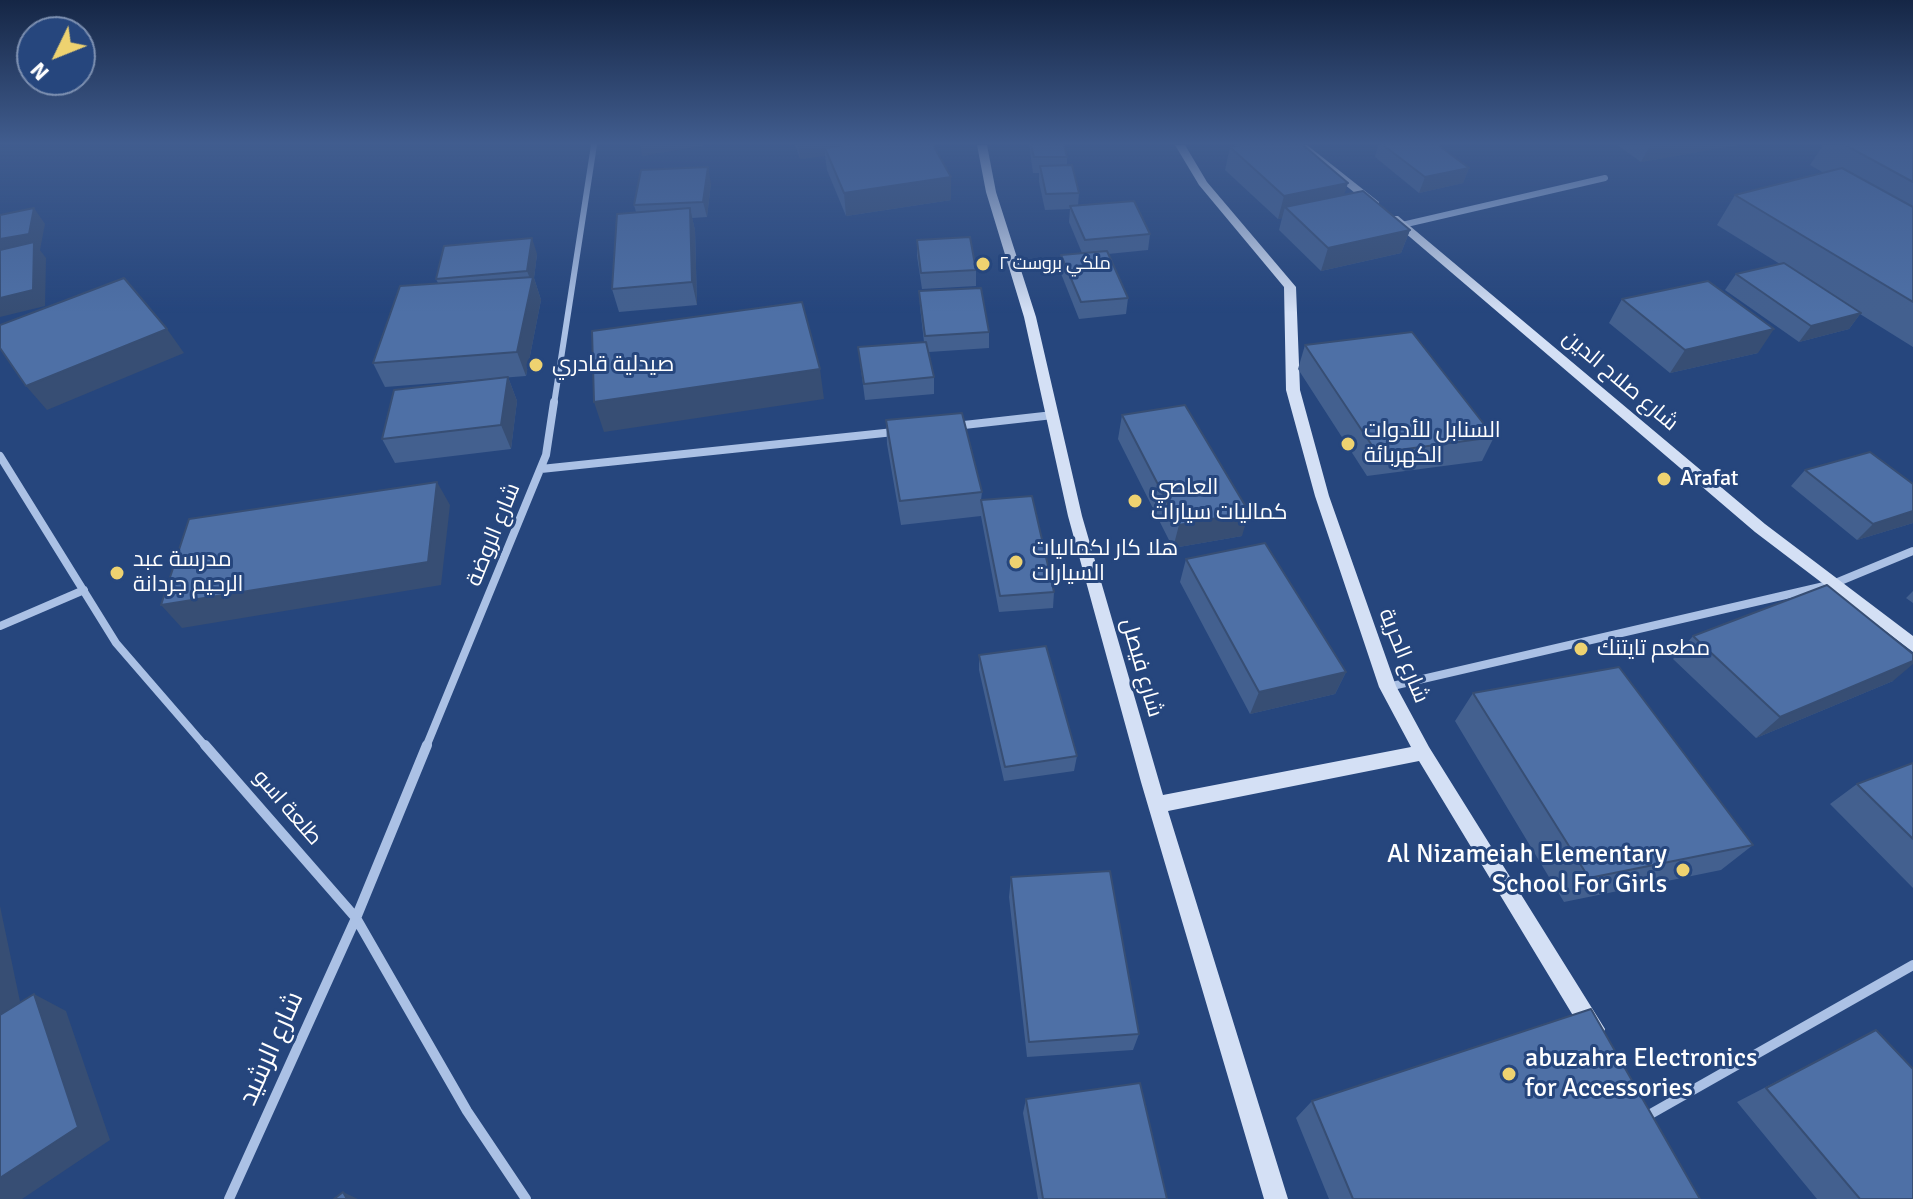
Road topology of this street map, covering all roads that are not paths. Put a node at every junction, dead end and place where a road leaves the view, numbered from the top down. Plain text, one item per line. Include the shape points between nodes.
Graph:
1 (585, 201) edge
2 (994, 201) edge
3 (1218, 201) edge
4 (1372, 201) edge
5 (1506, 201) edge
6 (1402, 225) junction
7 (1054, 415) junction
8 (945, 427) edge
9 (898, 432) edge
10 (0, 456) edge
11 (541, 469) junction
12 (1913, 551) edge
13 (1833, 584) junction
14 (84, 590) junction
15 (0, 626) edge
16 (1913, 645) edge
17 (1388, 687) junction
18 (1423, 752) junction
19 (1157, 805) junction
20 (356, 918) junction
21 (1913, 965) edge
22 (1605, 1048) edge
23 (1646, 1115) edge
24 (229, 1199) edge
25 (526, 1199) edge
26 (1276, 1199) edge

1 - 11 street, شارع الروضة
2 - 7 main road, شارع فيصل
3 - 17 main road, شارع الحرية via 1290,287 1293,390 1322,496
4 - 6 main road, شارع صلاح الدين
5 - 6 street
6 - 13 main road, شارع صلاح الدين
7 - 8 street
7 - 19 main road, شارع فيصل via 1075,516
9 - 11 street
10 - 14 street, طلعة اسو
11 - 20 street, شارع الروضة
12 - 13 street
13 - 16 main road, شارع صلاح الدين
13 - 17 street
14 - 15 street
14 - 20 street, طلعة اسو via 116,643
17 - 18 main road, شارع الحرية
18 - 19 main road
18 - 22 main road, شارع الحرية
19 - 26 main road, شارع فيصل
20 - 24 street, شارع الرشيد
20 - 25 street, طلعة اسو via 467,1111
21 - 23 street

